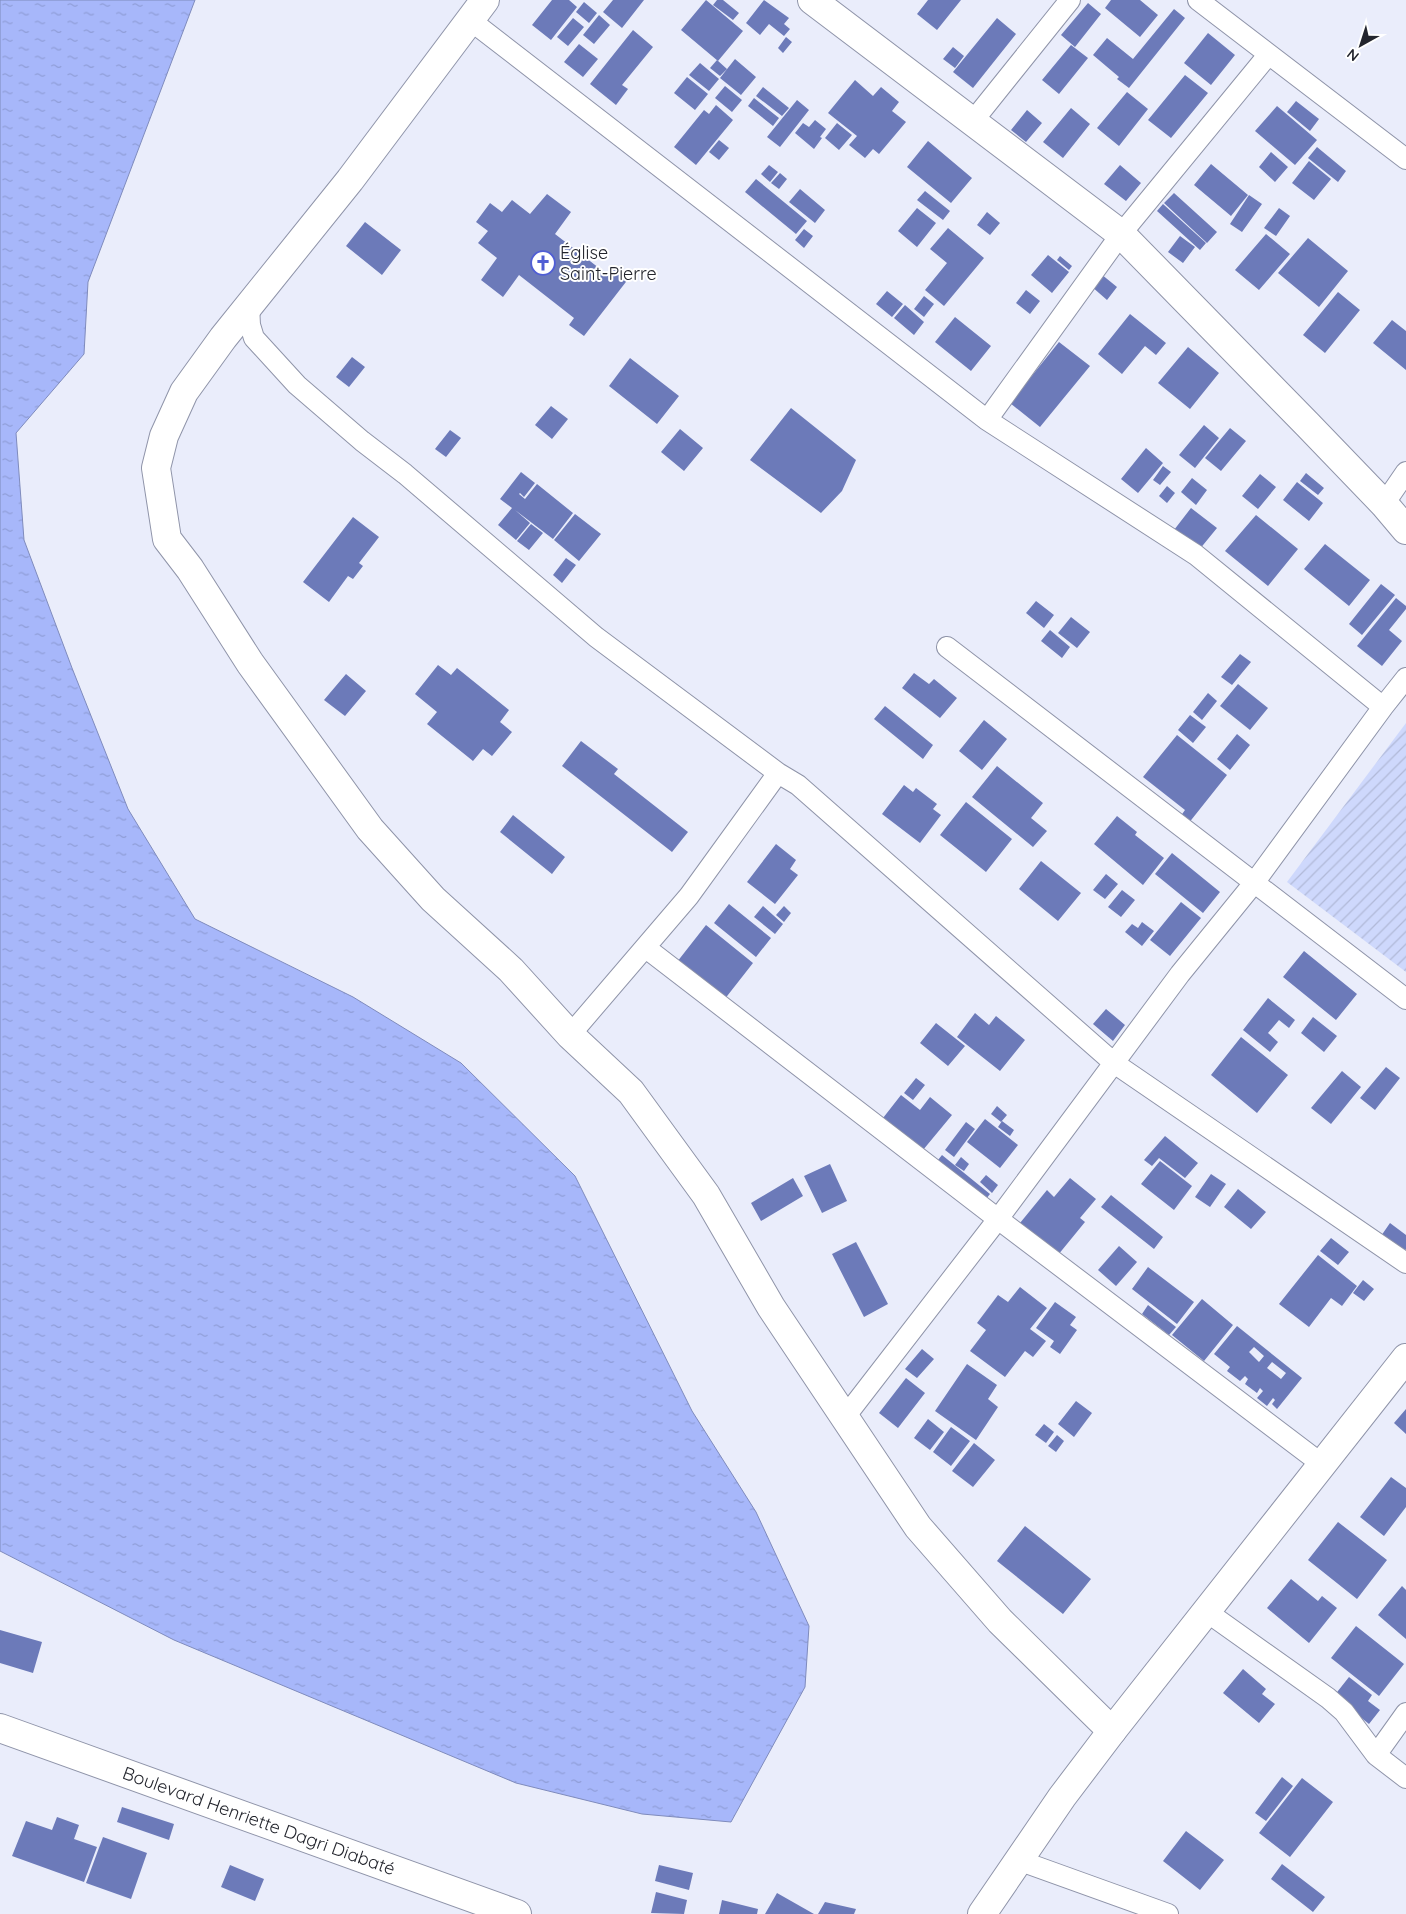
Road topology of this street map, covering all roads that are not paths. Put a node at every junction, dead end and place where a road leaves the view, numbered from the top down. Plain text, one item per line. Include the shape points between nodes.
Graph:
1 (812, 0) edge
2 (1070, 0) edge
3 (1198, 0) edge
4 (478, 10) edge
5 (1268, 55) junction
6 (973, 121) junction
7 (1406, 159) edge
8 (1121, 234) junction
9 (249, 305) junction
10 (987, 420) junction
11 (1406, 472) edge
12 (1384, 504) junction
13 (1406, 530) edge
14 (947, 647) dead end
15 (1406, 678) edge
16 (1383, 707) junction
17 (778, 773) junction
18 (1254, 883) junction
19 (646, 948) junction
20 (1406, 999) edge
21 (570, 1035) junction
22 (1114, 1063) junction
23 (998, 1219) junction
24 (1406, 1263) edge
25 (1406, 1358) edge
26 (845, 1417) junction
27 (1323, 1464) junction
28 (1207, 1612) junction
29 (1406, 1713) edge
30 (1112, 1731) junction
31 (2, 1734) edge
32 (1376, 1755) junction
33 (1406, 1778) edge
34 (1018, 1860) junction
35 (517, 1914) edge
36 (982, 1914) edge
37 (1168, 1914) edge

1 - 6 street
2 - 6 street
3 - 5 street
4 - 9 street via 350,180
4 - 10 street
5 - 7 street
5 - 8 street
6 - 8 street
8 - 10 street
8 - 12 street
9 - 17 street via 254,338 297,385 596,636
9 - 21 street via 184,392 164,436 156,468 167,539 250,663 370,829 433,899 511,970
10 - 16 street via 1196,555
11 - 12 street
12 - 13 street
14 - 18 street
15 - 16 street
16 - 18 street
17 - 19 street via 689,896
17 - 22 street via 798,785
18 - 20 street
18 - 22 street via 1180,974
19 - 21 street
19 - 23 street
21 - 26 street via 631,1092 706,1195 771,1307
22 - 23 street
22 - 24 street
23 - 26 street
23 - 27 street
25 - 27 street
26 - 30 street via 918,1527 1000,1621
27 - 28 street
28 - 30 street
28 - 32 street via 1328,1698 1344,1712
29 - 32 street
30 - 34 street
31 - 35 street, Boulevard Henriette Dagri Diabaté
32 - 33 street
34 - 36 street
34 - 37 street

